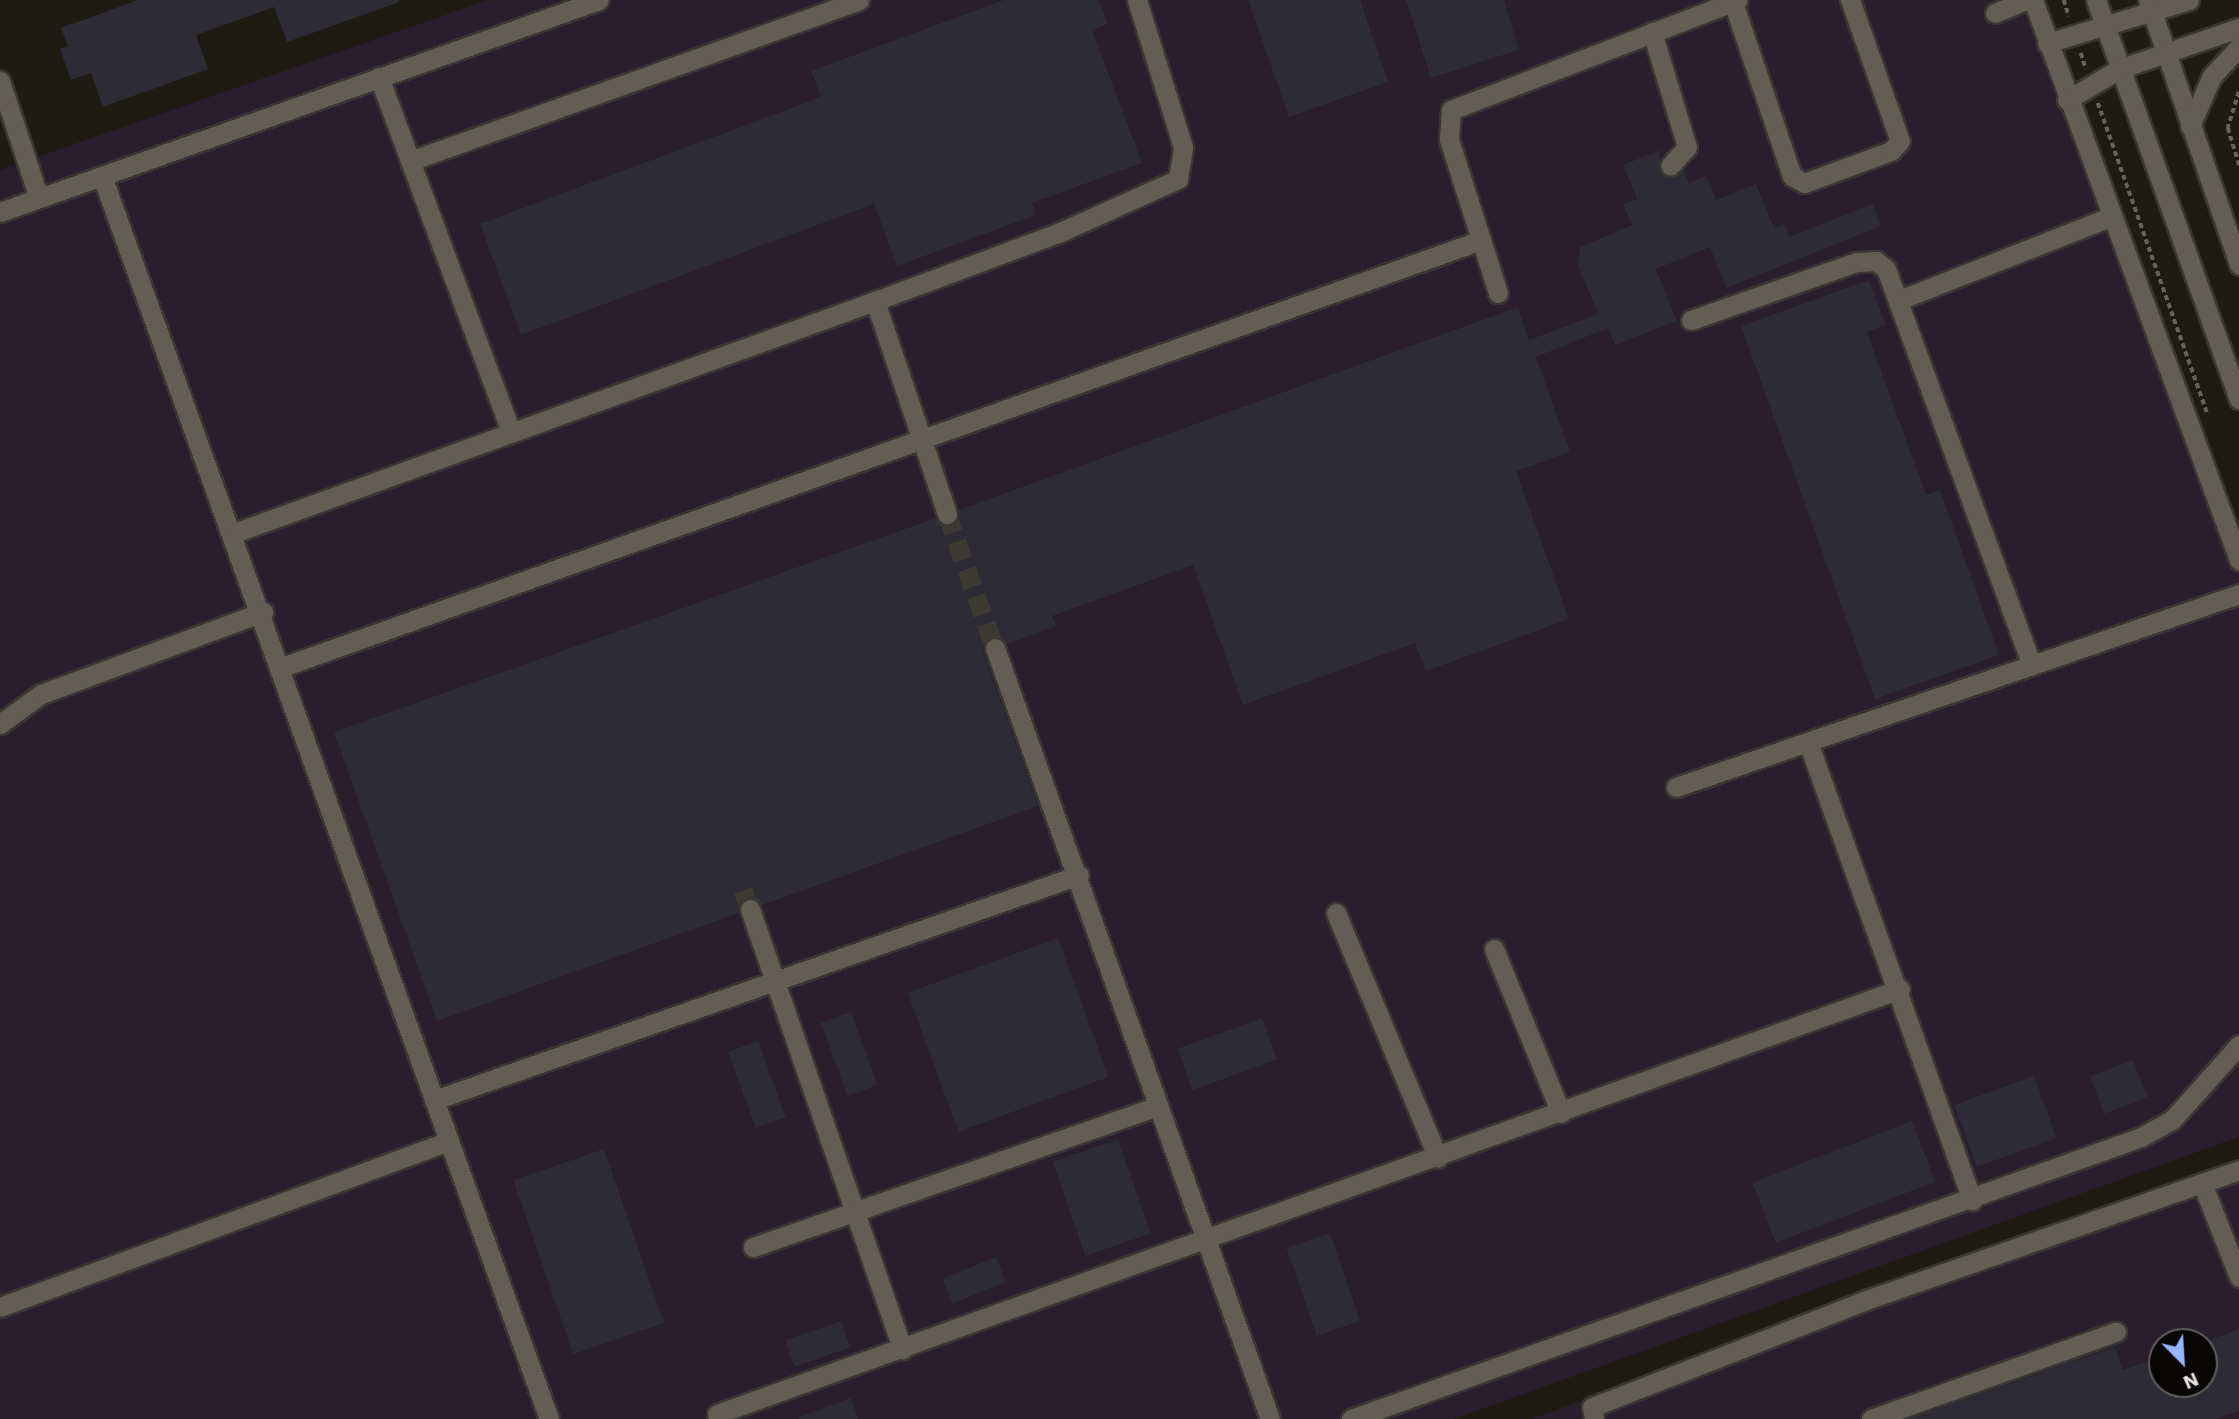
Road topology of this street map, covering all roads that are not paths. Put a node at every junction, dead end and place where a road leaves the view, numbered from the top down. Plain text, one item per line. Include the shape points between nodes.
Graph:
1 (599, 0) edge
2 (859, 0) edge
3 (1137, 0) edge
4 (1850, 0) edge
5 (2026, 0) edge
6 (2033, 0) edge
7 (2096, 0) edge
8 (2189, 0) edge
9 (1736, 1) edge
10 (2150, 6) edge
11 (1994, 13) dead end
12 (2239, 28) edge
13 (2106, 30) junction
14 (1652, 32) junction
15 (2048, 43) junction
16 (2239, 47) edge
17 (2166, 51) junction
18 (2119, 69) junction
19 (379, 78) junction
20 (0, 81) edge
21 (2067, 100) junction
22 (2190, 126) junction
23 (410, 161) junction
24 (1670, 166) dead end
25 (102, 176) junction
26 (39, 198) junction
27 (0, 212) edge
28 (2110, 217) junction
29 (1481, 240) junction
30 (2239, 265) edge
31 (1498, 293) dead end
32 (1899, 300) junction
33 (875, 301) junction
34 (1691, 320) dead end
35 (2239, 399) edge
36 (511, 431) junction
37 (921, 442) junction
38 (947, 514) tunnel mouth
39 (234, 533) junction
40 (2239, 560) edge
41 (2239, 594) edge
42 (263, 612) junction
43 (995, 648) tunnel mouth
44 (2032, 665) junction
45 (282, 667) junction
46 (0, 724) edge
47 (1808, 742) junction
48 (1676, 787) dead end
49 (1079, 875) junction
50 (750, 909) tunnel mouth
51 (1336, 913) dead end
52 (1494, 949) dead end
53 (775, 983) junction
54 (1900, 989) junction
55 (2239, 1045) edge
56 (433, 1100) junction
57 (1158, 1106) junction
58 (1561, 1113) junction
59 (448, 1141) junction
60 (1438, 1158) junction
61 (2239, 1170) edge
62 (2202, 1183) junction
63 (1972, 1201) junction
64 (855, 1212) junction
65 (1206, 1242) junction
66 (753, 1247) dead end
67 (2239, 1276) edge
68 (0, 1307) edge
69 (2116, 1332) dead end
70 (902, 1349) junction
71 (717, 1415) dead end
72 (549, 1419) edge
73 (1270, 1419) edge
74 (1351, 1419) edge
75 (1594, 1419) edge
76 (1871, 1419) edge

1 - 19 street
2 - 23 street
3 - 33 street via 1183,147 1184,170 1178,179 1058,233
4 - 9 street via 1900,141 1891,151 1804,183 1792,176
5 - 11 street
6 - 15 street
7 - 13 street
8 - 10 street
9 - 14 street
10 - 13 street
10 - 17 street
12 - 17 street
13 - 15 street
13 - 18 street
14 - 24 street via 1687,147
14 - 29 street via 1451,110 1449,139
15 - 21 street
16 - 22 street via 2211,76
17 - 18 street
17 - 22 street
18 - 21 street
18 - 35 street
19 - 23 street
19 - 25 street
20 - 26 street
21 - 28 street
22 - 30 street
23 - 36 street
25 - 26 street
25 - 39 street
26 - 27 street
28 - 32 street
28 - 40 street
29 - 31 street
29 - 37 street
32 - 34 street via 1885,269 1876,261 1857,262
32 - 44 street via 1898,315
33 - 36 street
33 - 37 street
36 - 39 street
37 - 38 street
37 - 45 street
39 - 42 street
41 - 44 street
42 - 45 street
42 - 46 street via 41,694
43 - 49 street
44 - 47 street
45 - 56 street
47 - 48 street
47 - 54 street
49 - 53 street
49 - 57 street
50 - 53 street
51 - 60 street
52 - 58 street
53 - 56 street
53 - 64 street
54 - 58 street
54 - 63 street
55 - 63 street via 2172,1120
56 - 59 street
57 - 64 street
57 - 65 street
58 - 60 street
59 - 68 street
59 - 72 street
60 - 65 street
61 - 62 street
62 - 67 street
62 - 75 street via 1842,1310 1592,1407
63 - 74 street
64 - 66 street
64 - 70 street
65 - 70 street
65 - 73 street
69 - 76 street
70 - 71 street

